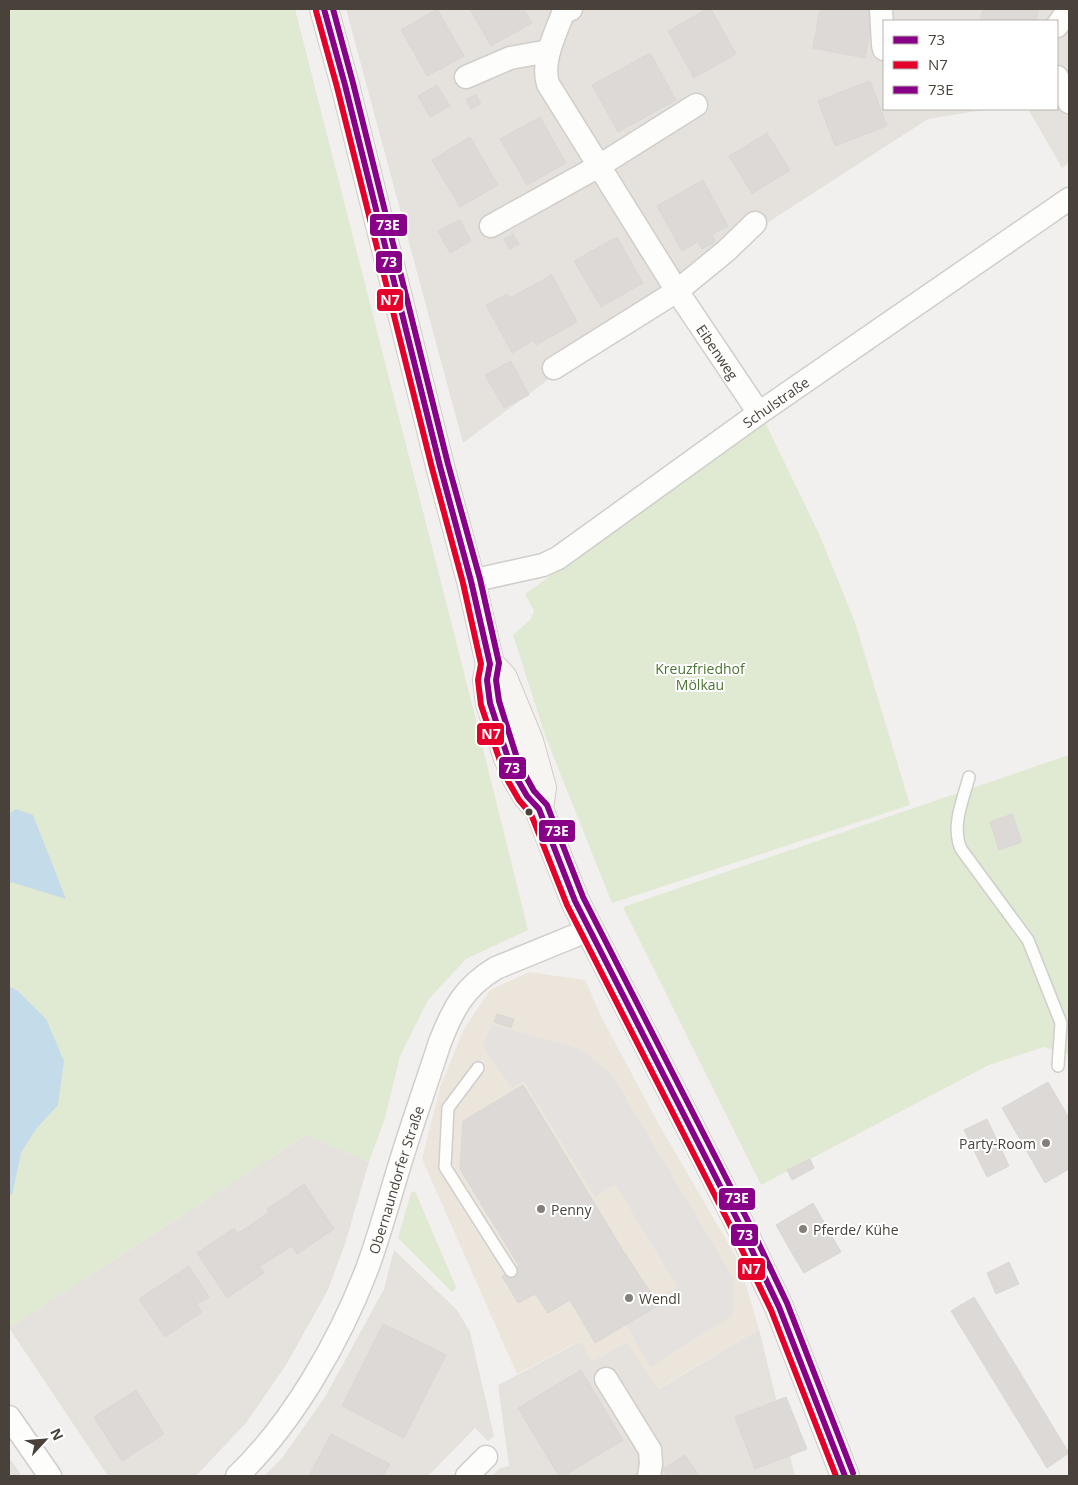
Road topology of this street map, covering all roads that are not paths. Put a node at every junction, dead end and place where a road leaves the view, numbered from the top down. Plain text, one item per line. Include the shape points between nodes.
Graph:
1 (324, 9) edge
2 (881, 9) edge
3 (1069, 9) edge
4 (562, 10) edge
5 (1058, 25) edge
6 (883, 45) edge
7 (549, 51) junction
8 (466, 77) dead end
9 (1058, 79) edge
10 (1069, 102) edge
11 (696, 106) dead end
12 (599, 166) junction
13 (1069, 199) edge
14 (755, 223) dead end
15 (492, 226) dead end
16 (676, 291) junction
17 (554, 368) dead end
18 (759, 413) junction
19 (471, 581) junction
20 (969, 777) dead end
21 (589, 930) junction
22 (1058, 1066) dead end
23 (478, 1068) dead end
24 (511, 1271) dead end
25 (606, 1380) dead end
26 (9, 1418) edge
27 (486, 1457) dead end
28 (50, 1476) edge
29 (237, 1476) edge
30 (467, 1476) edge
31 (649, 1476) edge
32 (846, 1476) edge

1 - 19 street
2 - 6 street
3 - 5 street
4 - 7 street, Eibenweg
7 - 8 street via 510,58
7 - 12 street, Eibenweg via 548,84
9 - 10 street
11 - 12 street
12 - 15 street
12 - 16 street, Eibenweg
13 - 18 street, Schulstraße
14 - 16 street
16 - 17 street
16 - 18 street, Eibenweg
18 - 19 street, Schulstraße via 558,558 543,565
19 - 21 street via 490,664 503,678 529,741 542,788 539,809
20 - 22 lane via 956,831 957,840 1028,940 1061,1023
21 - 29 street, Obernaundorfer Straße via 496,968 462,996 453,1011 431,1070 367,1269 348,1314 308,1388 277,1433
21 - 32 street via 736,1216 779,1307
23 - 24 lane via 448,1108 445,1167
25 - 31 street via 650,1450
26 - 28 street
27 - 30 street

